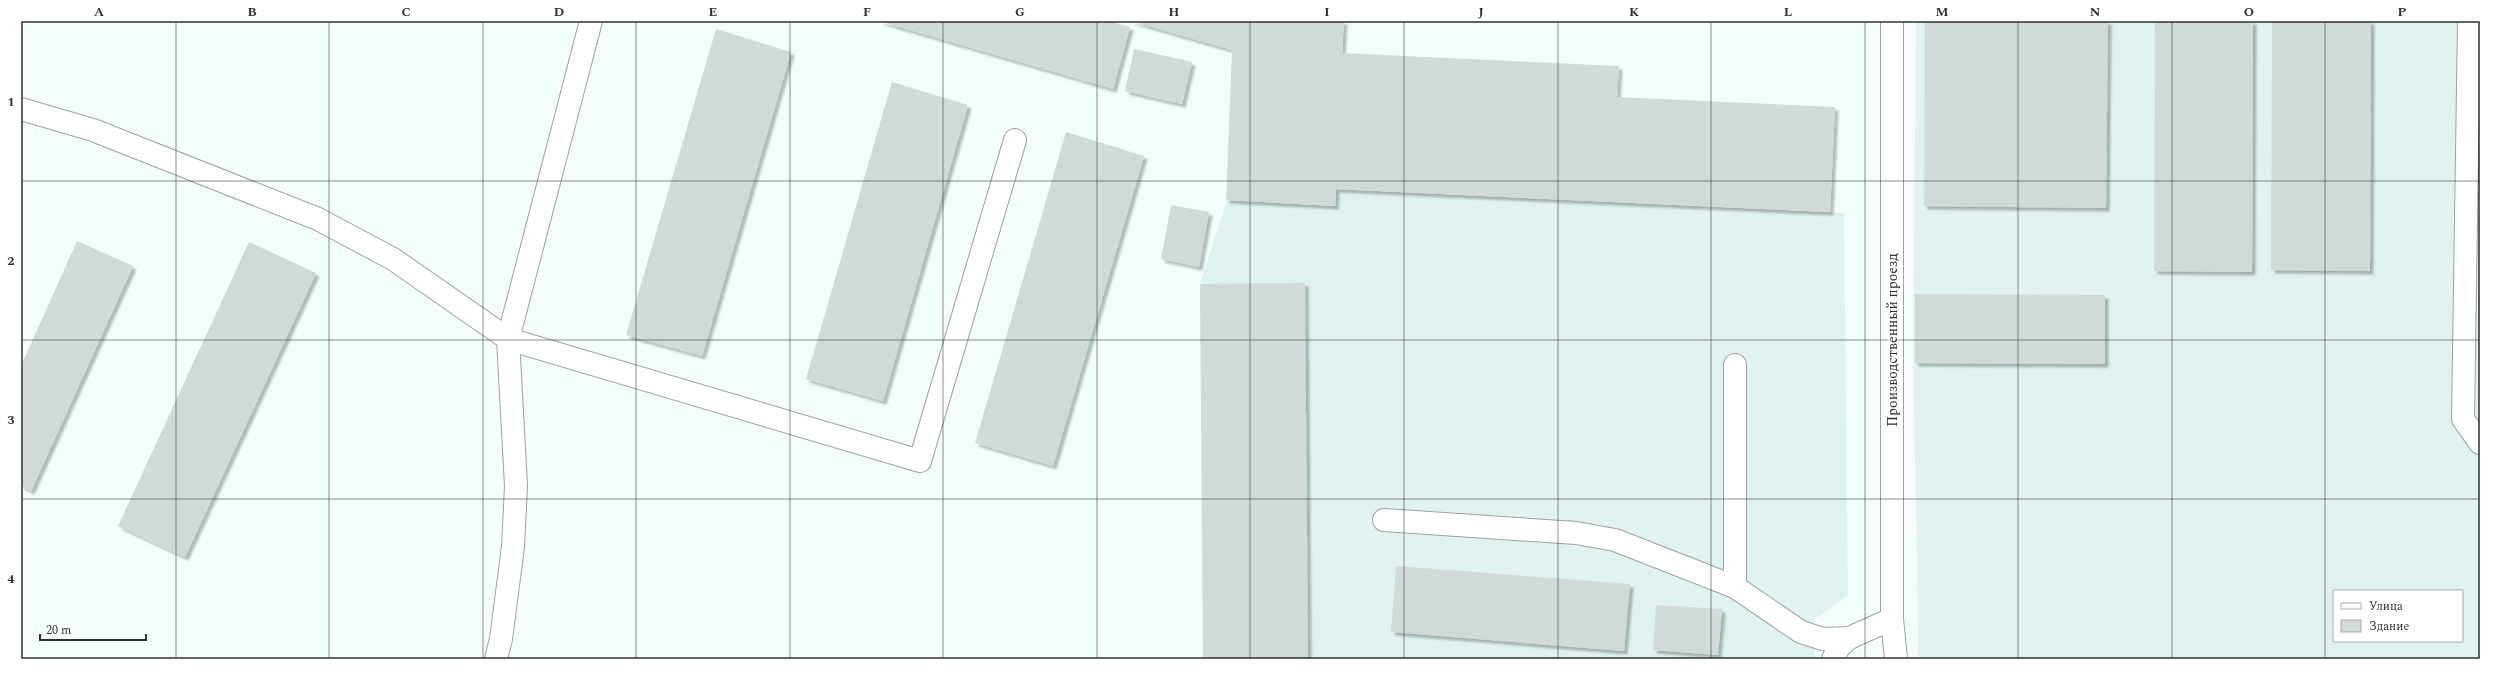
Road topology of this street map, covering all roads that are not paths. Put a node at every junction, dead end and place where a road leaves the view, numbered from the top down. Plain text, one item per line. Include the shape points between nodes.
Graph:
1 (591, 21) edge
2 (1892, 21) edge
3 (2469, 21) edge
4 (21, 109) edge
5 (1015, 140) dead end
6 (508, 339) junction
7 (1735, 365) dead end
8 (2480, 443) edge
9 (1384, 520) dead end
10 (1735, 587) junction
11 (1892, 619) junction
12 (1849, 638) junction
13 (496, 659) edge
14 (1833, 659) edge
15 (1896, 659) edge

1 - 6 street
2 - 11 street, Производственный проезд
3 - 8 street via 2463,419
4 - 6 street via 92,130 318,220 393,259
5 - 6 street via 920,461
6 - 13 street via 516,486 513,547
7 - 10 street
9 - 10 street via 1576,533 1616,540
10 - 12 street via 1801,632 1823,639
11 - 12 street
11 - 15 street, Производственный проезд
12 - 14 street via 1839,647

